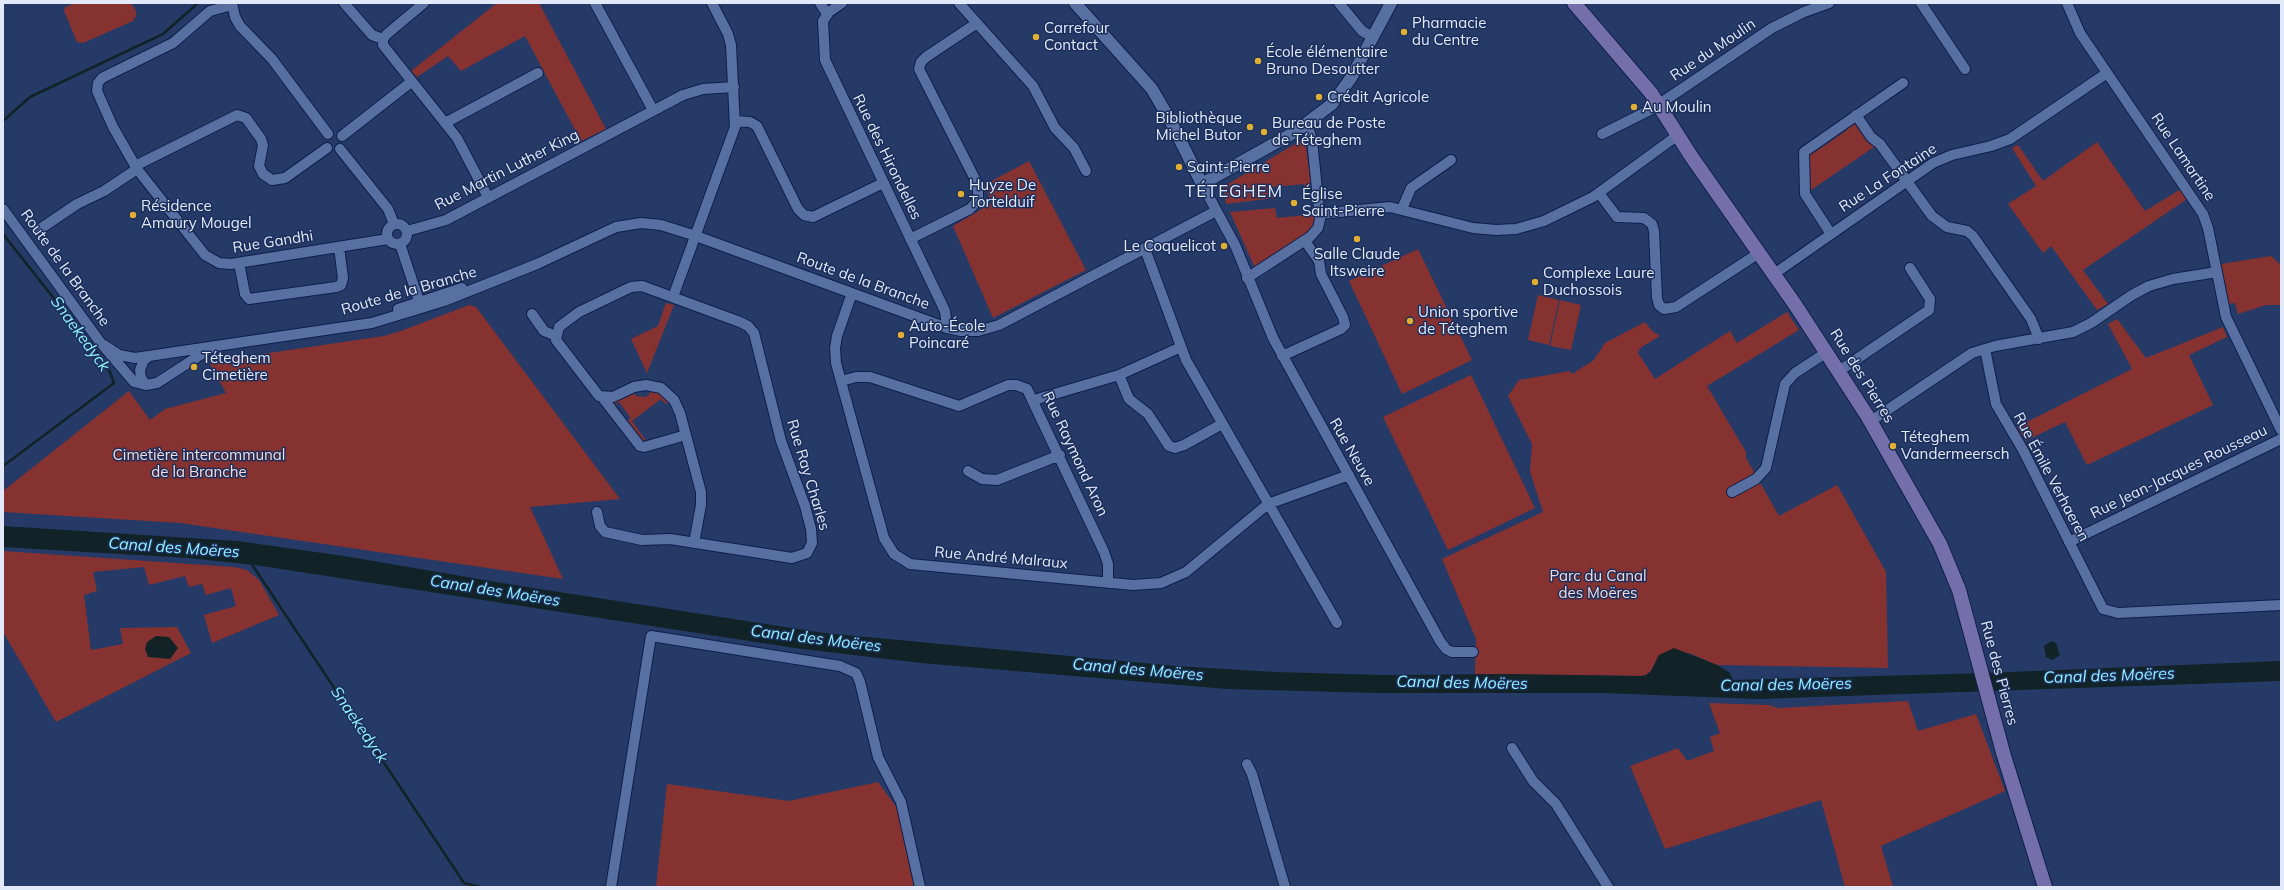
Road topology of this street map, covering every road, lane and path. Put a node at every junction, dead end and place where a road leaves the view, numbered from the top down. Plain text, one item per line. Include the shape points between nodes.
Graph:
1 (344, 3) edge
2 (424, 3) edge
3 (595, 3) edge
4 (712, 3) edge
5 (820, 3) edge
6 (842, 3) edge
7 (959, 3) edge
8 (1075, 3) edge
9 (1339, 3) edge
10 (1391, 3) edge
11 (1574, 3) edge
12 (1829, 3) edge
13 (1921, 3) edge
14 (2067, 3) edge
15 (232, 4) edge
16 (827, 14) junction
17 (977, 23) junction
18 (1373, 37) junction
19 (383, 39) junction
20 (1965, 69) dead end
21 (538, 73) dead end
22 (2108, 73) junction
23 (411, 82) junction
24 (1903, 83) dead end
25 (734, 86) junction
26 (1659, 104) junction
27 (653, 110) junction
28 (1856, 115) junction
29 (735, 121) junction
30 (445, 123) junction
31 (1307, 124) junction
32 (328, 134) junction
33 (1602, 134) dead end
34 (1678, 135) junction
35 (342, 136) junction
36 (327, 148) junction
37 (340, 149) junction
38 (1451, 160) dead end
39 (136, 167) junction
40 (1086, 171) dead end
41 (1907, 182) junction
42 (883, 183) junction
43 (1202, 184) junction
44 (1599, 193) junction
45 (488, 197) junction
46 (3, 209) edge
47 (1402, 209) junction
48 (1216, 211) junction
49 (1319, 214) junction
50 (394, 224) junction
51 (40, 229) dead end
52 (407, 231) junction
53 (1831, 234) junction
54 (696, 236) junction
55 (388, 239) junction
56 (910, 239) junction
57 (1304, 241) junction
58 (400, 244) junction
59 (339, 247) junction
60 (1145, 249) junction
61 (1759, 253) junction
62 (239, 263) junction
63 (1910, 268) dead end
64 (2217, 272) junction
65 (1774, 274) junction
66 (1248, 278) junction
67 (852, 293) junction
68 (673, 296) junction
69 (421, 305) junction
70 (532, 314) dead end
71 (947, 328) junction
72 (556, 336) junction
73 (2038, 339) junction
74 (104, 345) junction
75 (215, 346) junction
76 (1181, 347) junction
77 (1985, 349) junction
78 (1827, 352) junction
79 (149, 356) junction
80 (1282, 356) junction
81 (1839, 371) junction
82 (1119, 375) junction
83 (841, 381) junction
84 (146, 385) junction
85 (602, 397) junction
86 (1034, 400) junction
87 (1871, 422) junction
88 (1222, 424) junction
89 (2281, 430) edge
90 (686, 435) junction
91 (2281, 438) edge
92 (1060, 455) junction
93 (968, 471) dead end
94 (1349, 475) junction
95 (1732, 492) dead end
96 (1268, 504) junction
97 (597, 512) dead end
98 (2069, 542) junction
99 (694, 543) junction
100 (1108, 583) junction
101 (2281, 605) edge
102 (1337, 623) dead end
103 (1473, 652) dead end
104 (1512, 748) dead end
105 (1247, 764) dead end
106 (611, 887) edge
107 (920, 887) edge
108 (1285, 887) edge
109 (1608, 887) edge
110 (2045, 887) edge

1 - 19 street via 372,35
2 - 19 street
3 - 27 street
4 - 25 street via 731,40
5 - 16 street
6 - 16 street
7 - 17 street
8 - 43 street via 1149,85
9 - 18 street via 1362,31
10 - 18 street
11 - 26 main road, Rue des Pierres
12 - 26 street, Rue du Moulin via 1772,28
13 - 20 street
14 - 22 street, Rue Lamartine via 2078,29
15 - 32 street via 238,23 272,59
15 - 39 street, Rue Gandhi via 210,11 173,43 102,78 98,83 97,91 113,127
16 - 42 street, Rue des Hirondelles via 822,26 825,60
17 - 40 street via 1033,86 1055,128 1074,148
17 - 56 street via 926,57 919,69 978,185 978,200 970,209
18 - 31 street via 1341,94 1329,108
19 - 23 street via 384,46
21 - 30 street
22 - 41 street, Rue La Fontaine via 2010,139 1947,157 1933,163
22 - 64 street, Rue Lamartine via 2201,210 2208,228
23 - 30 street
23 - 35 street
24 - 28 street
25 - 27 street, Rue Martin Luther King via 691,92
25 - 29 street
26 - 33 street, Rue du Moulin
26 - 34 main road, Rue des Pierres
27 - 45 street, Rue Martin Luther King
28 - 41 street
28 - 53 street via 1806,148 1802,156 1805,194
29 - 42 street via 750,122 757,126 798,209 804,215 813,217
29 - 54 street via 733,134
30 - 45 street via 459,142
31 - 43 street
31 - 49 street via 1312,140
32 - 35 street via 336,132
32 - 36 street via 325,139
34 - 44 street
34 - 61 main road, Rue des Pierres
35 - 37 street via 344,142
36 - 37 street via 332,151
36 - 39 street via 285,178 272,180 263,174 259,166 263,145 261,139 246,118 237,115
37 - 50 street via 388,209
38 - 47 street via 1413,186
39 - 51 street via 104,191 78,204
39 - 62 street, Rue Gandhi via 207,257 223,264
41 - 53 street, Rue La Fontaine
41 - 73 street via 1939,222 1946,227 1967,231 1973,236 2031,319
42 - 56 street, Rue des Hirondelles
43 - 48 street, Rue Neuve
44 - 47 street via 1544,220 1507,229 1473,228
44 - 61 street via 1617,217 1644,218 1652,224 1657,298 1659,305 1664,309 1676,307
45 - 52 street, Rue Martin Luther King via 442,222
46 - 74 street, Route de la Branche
47 - 49 street via 1386,207
48 - 60 street, Route de la Branche
48 - 66 street, Rue Neuve
49 - 57 street via 1317,230
50 - 52 street via 401,225
50 - 55 street via 388,230
52 - 58 street via 407,238
53 - 65 street, Rue La Fontaine
54 - 67 street, Route de la Branche
54 - 68 street
54 - 69 street, Route de la Branche via 657,224 626,224 490,282
55 - 58 street
55 - 59 street, Rue Gandhi
56 - 71 street, Rue des Hirondelles via 945,311
57 - 66 street
57 - 80 street via 1319,261 1321,274 1345,325
58 - 69 street
59 - 62 street, Rue Gandhi
59 - 62 street via 343,280 339,286 328,288 249,299 245,294
60 - 71 street, Route de la Branche via 995,326 970,331
60 - 76 street
61 - 65 main road, Rue des Pierres
63 - 81 street via 1930,299 1929,310
64 - 73 street via 2149,286 2082,328
64 - 89 street, Rue Lamartine via 2227,321
65 - 78 main road, Rue des Pierres
66 - 80 street, Rue Neuve via 1268,329
67 - 71 street, Route de la Branche
67 - 83 street, Rue André Malraux via 835,344 835,359
68 - 72 street, Rue Ray Charles via 642,286 631,287 579,312 559,327
68 - 99 street, Rue Ray Charles via 744,324 756,336 781,441 803,500 813,540 806,553 792,558
69 - 75 street, Route de la Branche via 372,322
70 - 72 street via 544,331
72 - 85 street via 558,345 595,392
73 - 77 street
74 - 79 street, Route de la Branche via 125,357
74 - 84 street, Route de la Branche via 131,380
75 - 79 street, Route de la Branche
75 - 84 street, Route de la Branche via 160,382
76 - 82 street
76 - 88 street
77 - 87 street via 1964,358
77 - 98 street, Rue Émile Verhaeren via 1996,404 2023,450
78 - 81 main road, Rue des Pierres
78 - 95 street via 1795,373 1785,384 1766,468 1756,479
79 - 84 street via 140,370 141,378
80 - 94 street, Rue Neuve
81 - 87 main road, Rue des Pierres
82 - 86 street
82 - 88 street via 1129,399 1148,414 1169,446 1181,446
83 - 86 street, Rue Raymond Aron via 870,377 959,406 1008,385 1027,389
83 - 100 street, Rue André Malraux via 884,538 891,551 900,559 910,564 925,566
85 - 90 street via 640,446
85 - 90 street via 613,397 638,386 661,388 677,406
86 - 92 street, Rue Raymond Aron
87 - 110 main road, Rue des Pierres via 1944,550 1957,583 1988,700
88 - 96 street
90 - 99 street via 701,495
91 - 98 street, Rue Jean-Jacques Rousseau
92 - 93 street via 999,479 982,479
92 - 100 street, Rue Raymond Aron via 1106,555
94 - 96 street, Rue André Malraux
94 - 103 street, Rue Neuve via 1442,644 1452,652
96 - 100 street, Rue André Malraux via 1178,577 1152,585
96 - 102 street
97 - 99 street, Rue Ray Charles via 602,529 609,534 642,540 667,538
98 - 101 street, Rue Émile Verhaeren via 2100,605 2108,612
104 - 109 street via 1533,781 1556,804
105 - 108 street
106 - 107 street via 651,636 840,666 856,673 878,758 902,802

